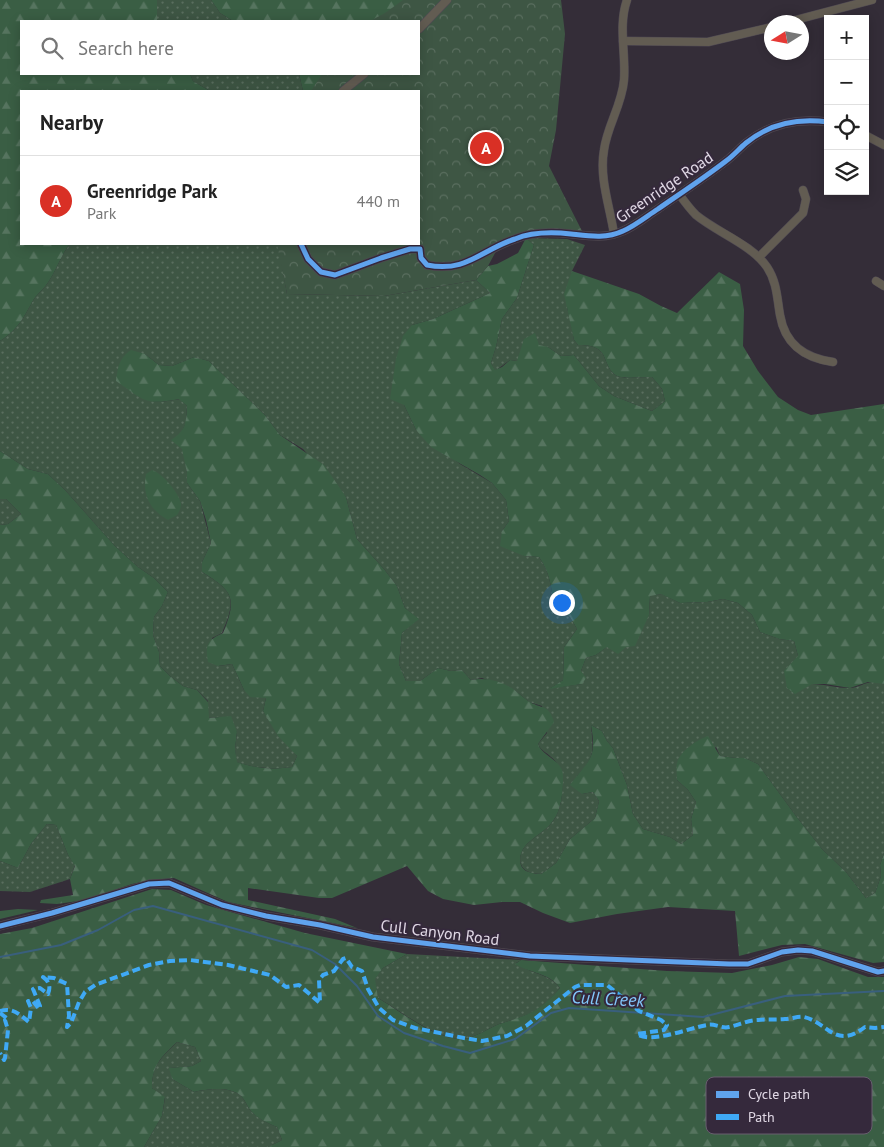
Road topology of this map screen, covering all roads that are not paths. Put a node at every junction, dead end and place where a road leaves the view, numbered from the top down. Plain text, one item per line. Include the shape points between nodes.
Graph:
1 (447, 0) edge
2 (627, 0) edge
3 (872, 0) edge
4 (809, 16) edge
5 (420, 28) edge
6 (764, 29) edge
7 (623, 41) junction
8 (363, 75) edge
9 (344, 90) edge
10 (824, 121) edge
11 (869, 137) edge
12 (884, 145) edge
13 (803, 190) dead end
14 (679, 194) junction
15 (614, 234) junction
16 (301, 245) edge
17 (759, 257) junction
18 (876, 281) dead end
19 (884, 286) edge
20 (833, 362) dead end
21 (0, 926) edge
22 (884, 971) edge

1 - 5 street
2 - 7 street via 622,19
3 - 4 street
6 - 7 street via 708,42
7 - 15 street via 623,88 606,138 603,160
8 - 9 street
10 - 14 street, Greenridge Road via 797,121 767,130
11 - 12 street
13 - 17 street via 806,199 803,213
14 - 15 street, Greenridge Road via 630,228
14 - 17 street via 697,216
15 - 16 street, Greenridge Road via 596,237 557,233 515,238 470,261 450,267 426,265 420,258 420,250 410,248 335,275 321,272 308,259
17 - 20 street via 774,278 782,324 792,342 817,360
18 - 19 street
21 - 22 street, Cull Canyon Road via 162,882 180,886 222,905 373,937 530,956 729,964 748,964 798,950

